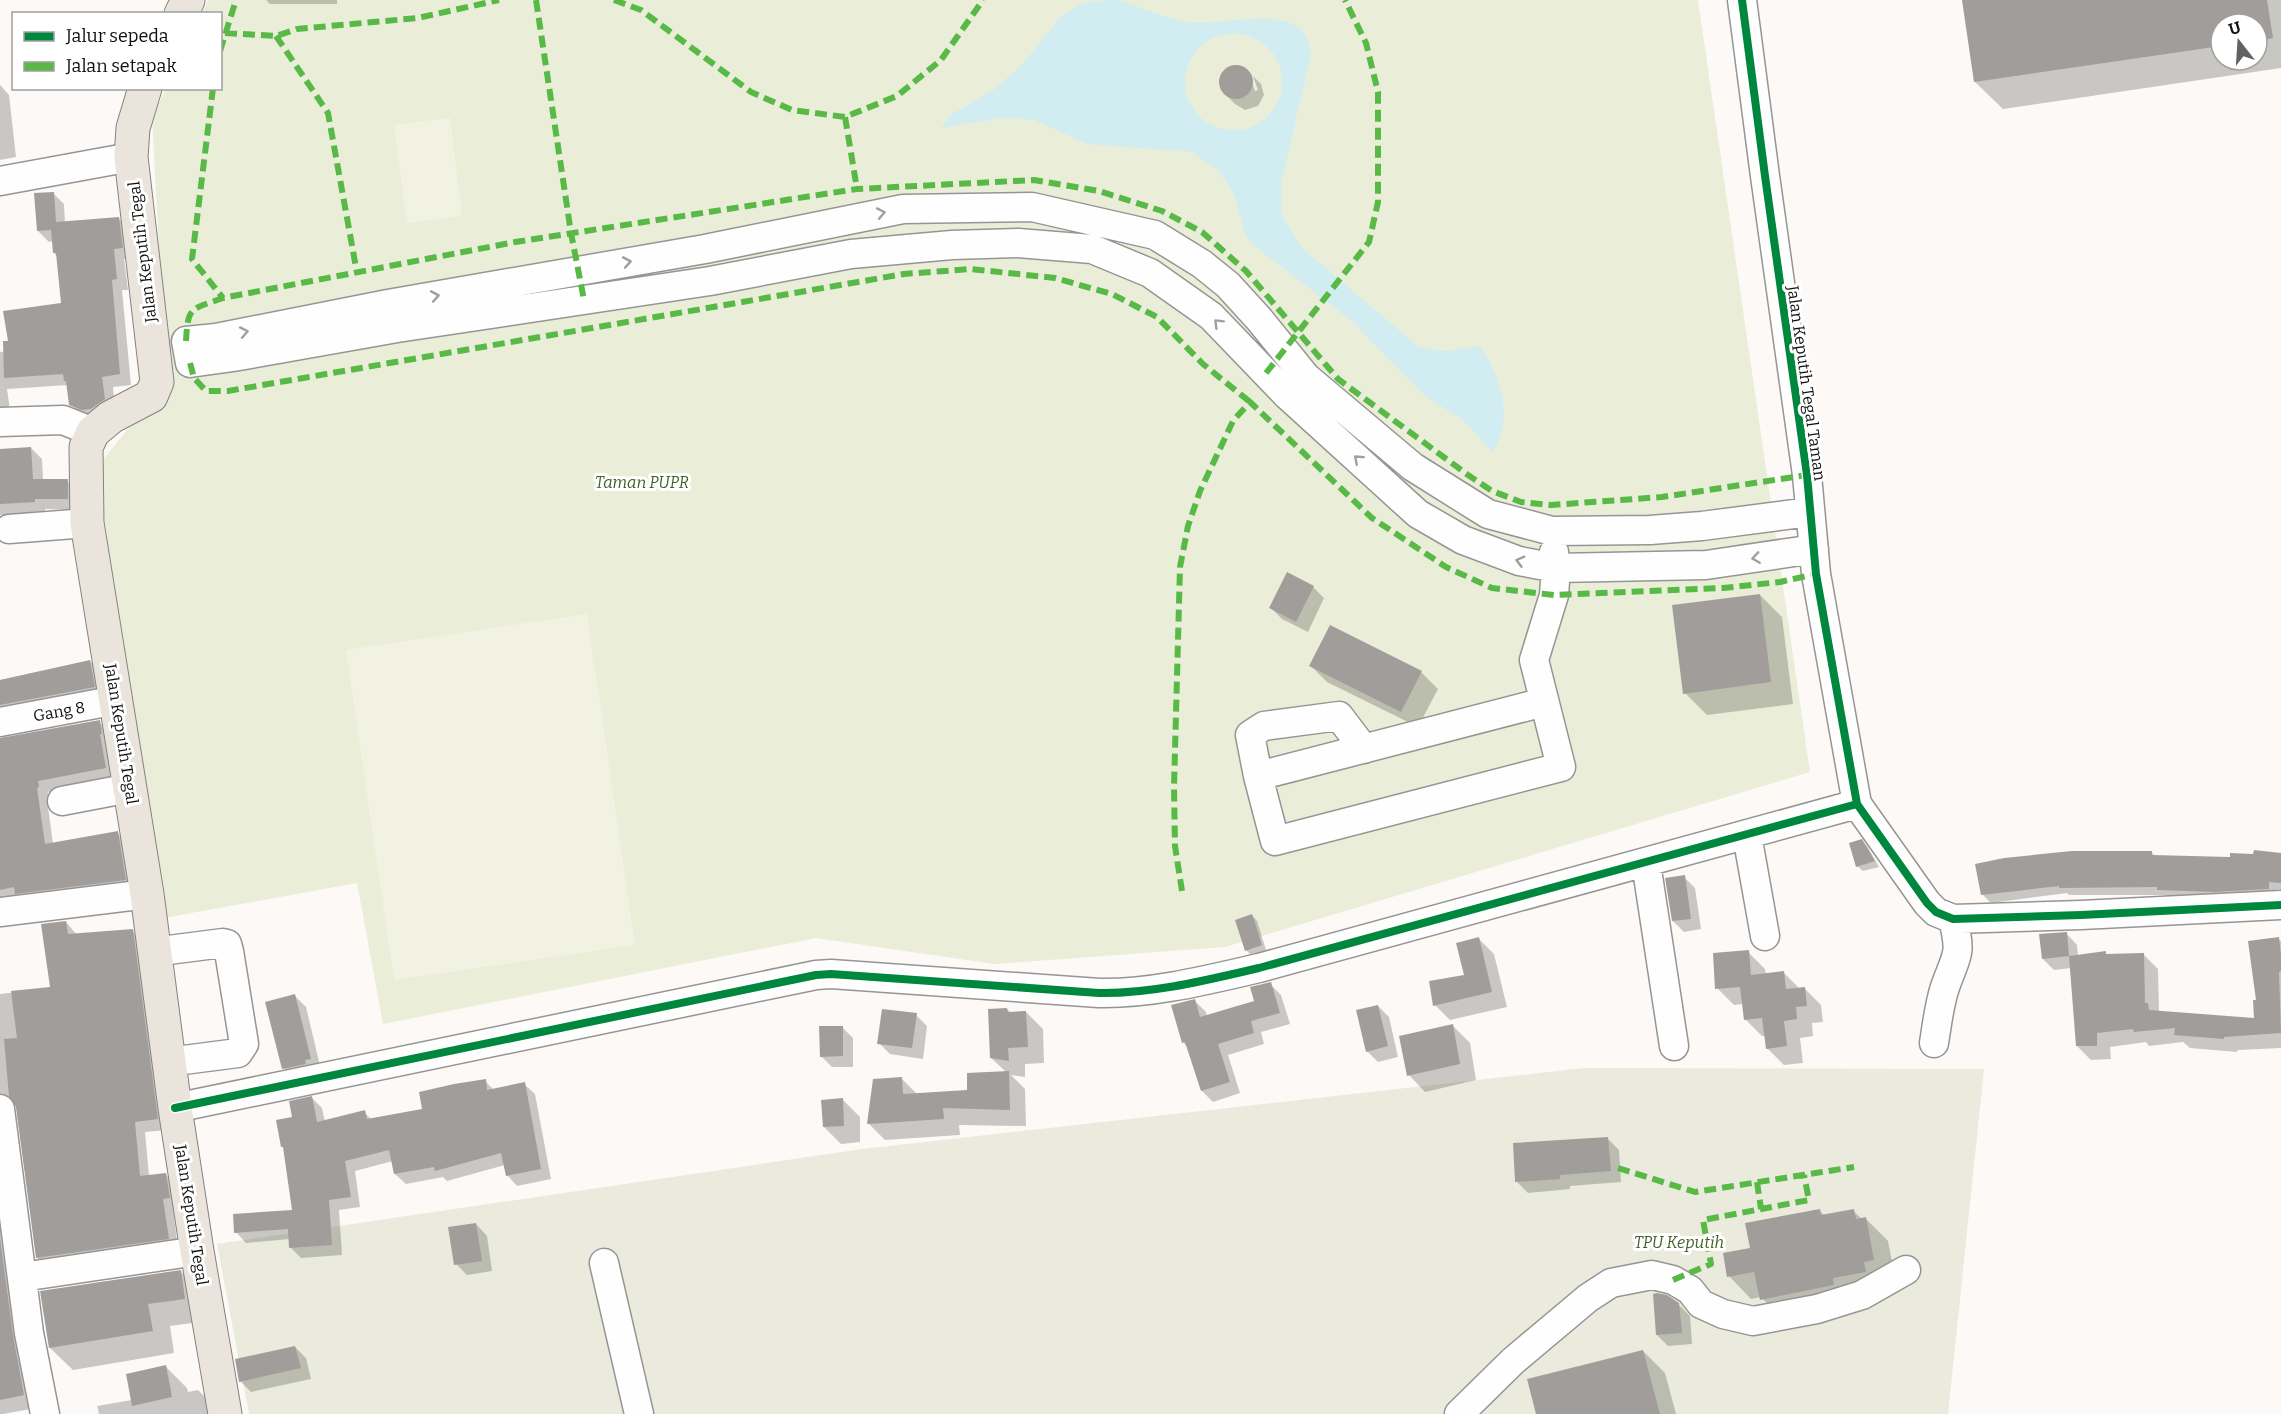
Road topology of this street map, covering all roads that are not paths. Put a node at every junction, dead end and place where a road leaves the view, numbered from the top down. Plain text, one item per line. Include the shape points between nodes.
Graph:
1 (1742, 0) edge
2 (144, 90) edge
3 (131, 156) junction
4 (0, 181) edge
5 (843, 221) junction
6 (851, 254) junction
7 (392, 316) junction
8 (188, 352) dead end
9 (1297, 386) junction
10 (0, 422) edge
11 (93, 432) junction
12 (1809, 512) junction
13 (87, 523) junction
14 (9, 529) dead end
15 (1552, 531) junction
16 (1814, 549) junction
17 (1556, 568) junction
18 (117, 700) junction
19 (1544, 702) junction
20 (0, 722) edge
21 (1364, 749) junction
22 (1258, 776) junction
23 (130, 788) junction
24 (62, 801) dead end
25 (1857, 804) junction
26 (1747, 835) junction
27 (1646, 863) junction
28 (147, 894) junction
29 (2281, 905) edge
30 (0, 912) edge
31 (1953, 919) junction
32 (1765, 936) dead end
33 (153, 952) junction
34 (1934, 1043) dead end
35 (1674, 1046) dead end
36 (168, 1062) junction
37 (175, 1108) junction
38 (0, 1109) edge
39 (197, 1251) junction
40 (603, 1263) dead end
41 (1906, 1270) dead end
42 (22, 1277) junction
43 (45, 1414) edge
44 (225, 1414) edge
45 (639, 1414) edge
46 (1459, 1414) edge

1 - 12 street, Jalan Keputih Tegal Taman
2 - 3 main road, Jalan Keputih Tegal via 133,128
3 - 4 street
3 - 11 main road, Jalan Keputih Tegal via 157,382 151,396 111,417
5 - 6 street
7 -> 5 street
5 -> 9 street via 903,209 1032,207 1155,235 1228,285 1259,319
6 - 7 street via 710,281
9 -> 6 street via 1211,316 1150,273 1092,249 1018,243
7 - 8 street via 233,357
9 - 15 street via 1488,514
17 -> 9 street via 1519,561 1463,540 1418,514
10 - 11 street via 63,420
11 - 13 main road, Jalan Keputih Tegal via 86,447
12 - 15 street via 1650,530
12 - 16 street, Jalan Keputih Tegal Taman
13 - 14 street
13 - 18 main road, Jalan Keputih Tegal
15 - 17 street
16 -> 17 street via 1706,565
16 - 25 street, Jalan Keputih Tegal Taman
17 - 19 street via 1554,595 1534,660
18 - 20 street, Gang 8
18 - 23 main road, Jalan Keputih Tegal
19 - 21 street
19 - 22 street via 1561,767 1275,842
21 - 22 street
21 - 22 street via 1340,716 1264,726 1250,735
23 - 24 street
23 - 28 main road, Jalan Keputih Tegal
25 - 26 street
25 - 31 street via 1927,903
26 - 27 street
26 - 32 street
27 - 35 street
27 - 37 street via 1191,983 1099,993 816,975
28 - 30 street
28 - 33 main road, Jalan Keputih Tegal
29 - 31 street
31 - 34 street via 1958,958 1945,987
33 - 36 main road, Jalan Keputih Tegal
33 - 36 street via 227,944 244,1044 238,1053
36 - 37 main road, Jalan Keputih Tegal
37 - 39 main road, Jalan Keputih Tegal
38 - 42 street
39 - 42 street
39 - 44 main road, Jalan Keputih Tegal
40 - 45 street
41 - 46 street via 1862,1294 1817,1310 1753,1321 1701,1304 1690,1290 1673,1280 1652,1275 1611,1283 1513,1361
42 - 43 street

